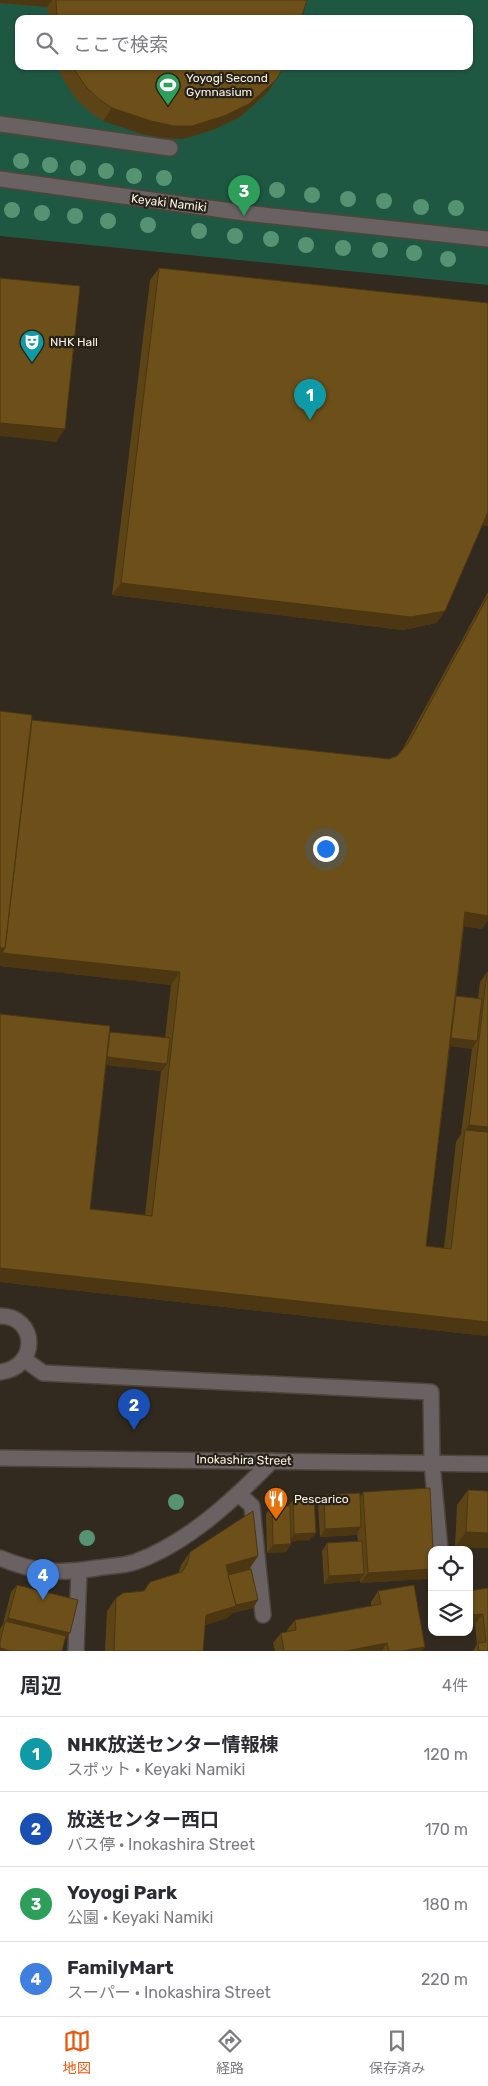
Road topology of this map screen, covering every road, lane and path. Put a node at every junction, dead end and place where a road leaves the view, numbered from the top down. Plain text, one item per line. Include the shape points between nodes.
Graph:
1 (0, 124) edge
2 (170, 148) dead end
3 (0, 179) edge
4 (488, 239) edge
5 (0, 1316) edge
6 (24, 1360) junction
7 (0, 1374) edge
8 (0, 1458) edge
9 (272, 1460) junction
10 (432, 1463) junction
11 (488, 1464) edge
12 (239, 1494) junction
13 (440, 1546) edge
14 (0, 1558) edge
15 (79, 1571) junction
16 (263, 1615) dead end
17 (76, 1651) edge

1 - 2 street
3 - 4 street, Keyaki Namiki via 245,212
5 - 6 street via 15,1319 27,1332 29,1342
6 - 7 street
6 - 10 street via 43,1373 431,1392
8 - 9 street, Inokashira Street
9 - 10 street, Inokashira Street
9 - 12 street
10 - 11 street, Inokashira Street
10 - 13 street
12 - 15 street via 162,1550 133,1562
12 - 16 street via 252,1506
14 - 15 street via 45,1572
15 - 17 street

